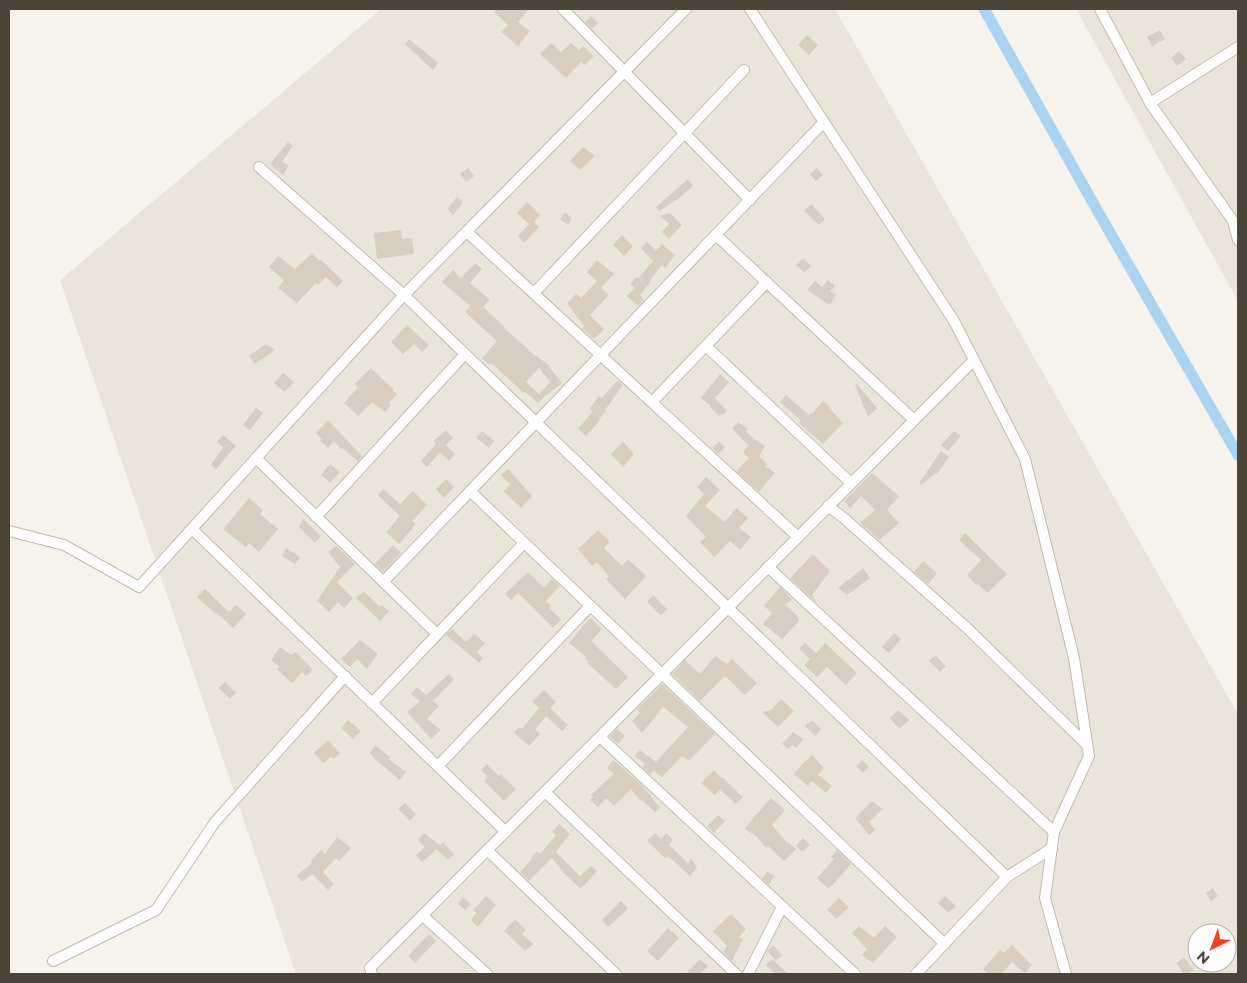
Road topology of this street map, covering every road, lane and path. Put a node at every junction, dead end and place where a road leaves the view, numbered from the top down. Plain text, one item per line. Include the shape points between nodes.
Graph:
1 (563, 9) edge
2 (686, 9) edge
3 (750, 9) edge
4 (1100, 9) edge
5 (1238, 47) edge
6 (744, 70) dead end
7 (624, 72) junction
8 (1150, 103) junction
9 (824, 122) junction
10 (685, 133) junction
11 (258, 167) dead end
12 (750, 200) junction
13 (1236, 219) edge
14 (467, 232) junction
15 (716, 235) junction
16 (1238, 240) edge
17 (767, 282) junction
18 (534, 293) junction
19 (404, 295) junction
20 (706, 346) junction
21 (464, 354) junction
22 (601, 355) junction
23 (974, 360) junction
24 (652, 402) junction
25 (914, 420) junction
26 (536, 422) junction
27 (256, 458) junction
28 (852, 483) junction
29 (470, 491) junction
30 (828, 506) junction
31 (316, 517) junction
32 (192, 528) junction
33 (9, 531) edge
34 (798, 537) junction
35 (524, 543) junction
36 (768, 567) junction
37 (383, 582) junction
38 (590, 606) junction
39 (728, 608) junction
40 (437, 634) junction
41 (662, 674) junction
42 (345, 676) junction
43 (372, 703) junction
44 (600, 737) junction
45 (1087, 745) junction
46 (438, 766) junction
47 (545, 792) junction
48 (506, 832) junction
49 (1054, 832) junction
50 (1052, 848) junction
51 (487, 850) junction
52 (1007, 877) junction
53 (782, 907) junction
54 (422, 916) junction
55 (944, 944) junction
56 (53, 961) dead end
57 (372, 974) edge
58 (487, 974) edge
59 (616, 974) edge
60 (736, 974) edge
61 (748, 974) edge
62 (855, 974) edge
63 (916, 974) edge
64 (1066, 974) edge

1 - 7 street
2 - 7 street
3 - 9 street
4 - 8 street
5 - 8 street
6 - 10 street
7 - 10 street
7 - 14 street
8 - 13 street
9 - 12 street
9 - 23 street via 954,321
10 - 12 street
10 - 18 street
11 - 19 street
12 - 15 street
13 - 16 street
14 - 18 street
14 - 19 street
15 - 17 street
15 - 22 street
17 - 20 street
17 - 25 street
18 - 22 street
19 - 21 street
19 - 27 street
20 - 24 street
20 - 28 street
21 - 26 street
21 - 31 street
22 - 24 street
22 - 26 street
23 - 25 street
23 - 45 street via 1025,459 1074,658
24 - 34 street
25 - 28 street
26 - 29 street
26 - 39 street
27 - 31 street
27 - 32 street
28 - 30 street
29 - 35 street
29 - 37 street
30 - 34 street
30 - 45 street via 967,628
31 - 37 street
32 - 33 street via 139,588 64,545
32 - 42 street
34 - 36 street
35 - 38 street
35 - 40 street
36 - 39 street
36 - 49 street
37 - 40 street
38 - 41 street
38 - 46 street
39 - 41 street
39 - 52 street
40 - 43 street
41 - 44 street
41 - 55 street
42 - 43 street
42 - 56 street via 215,822 156,910
43 - 46 street
44 - 47 street
44 - 53 street
45 - 49 street via 1089,756
46 - 48 street
47 - 48 street
47 - 60 street
48 - 51 street
49 - 50 street
50 - 52 street
50 - 64 street via 1045,898
51 - 54 street
51 - 59 street
52 - 55 street
53 - 61 street
53 - 62 street
54 - 57 street via 370,968
54 - 58 street
55 - 63 street

